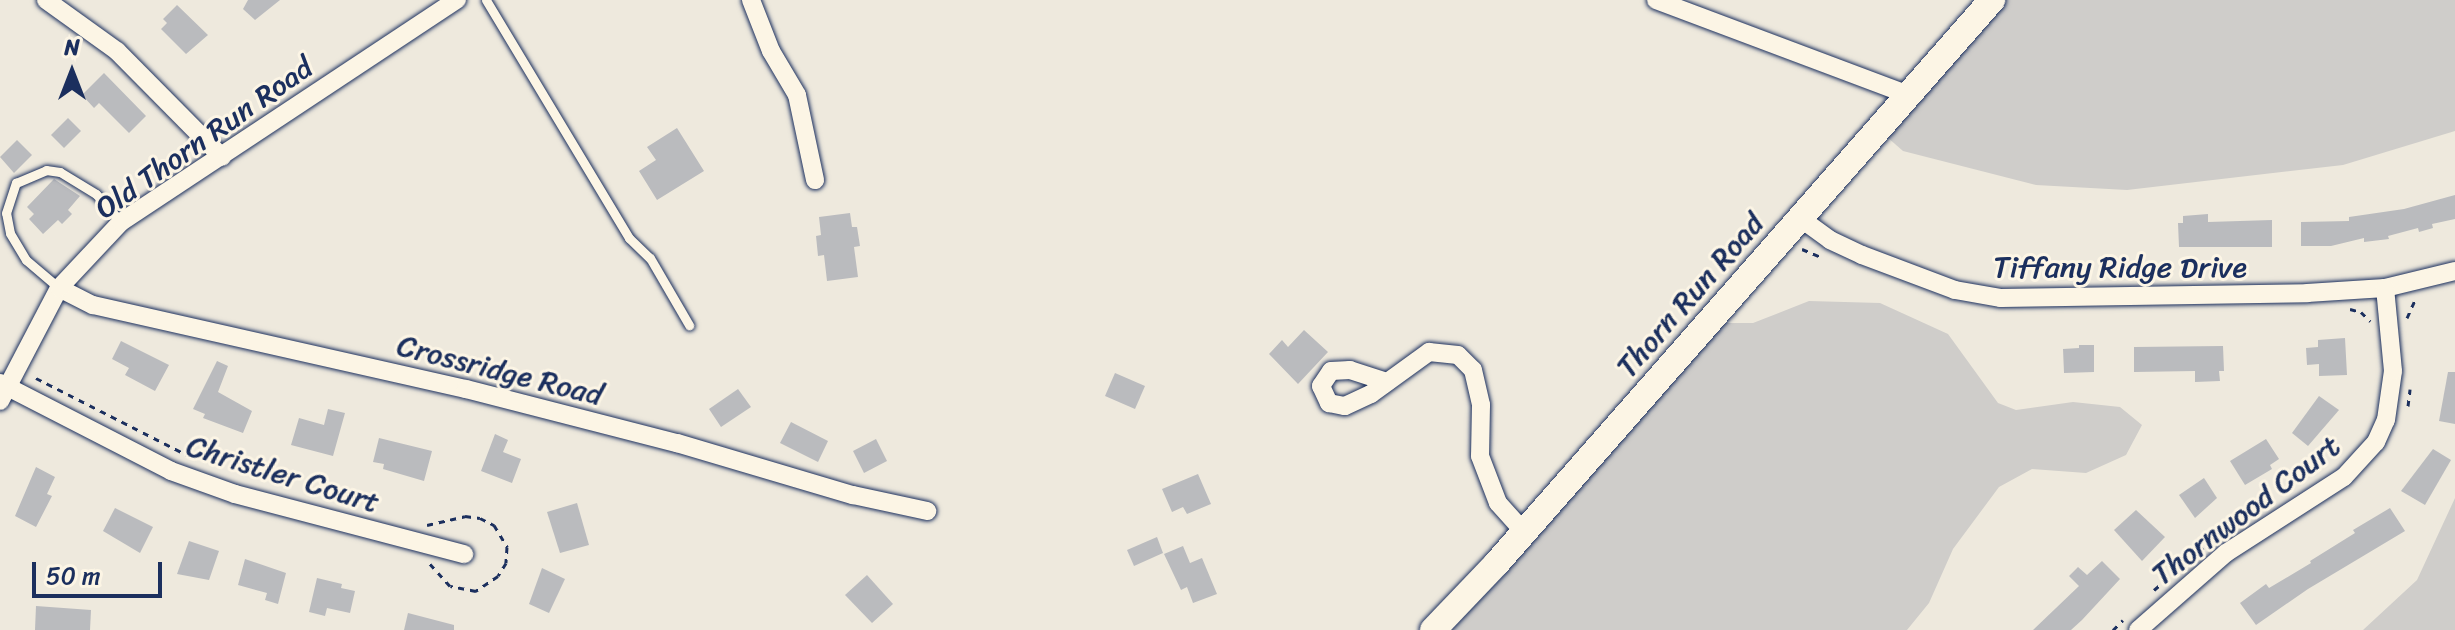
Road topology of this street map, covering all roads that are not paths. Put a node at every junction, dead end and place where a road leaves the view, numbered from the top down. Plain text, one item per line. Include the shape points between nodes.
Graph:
1 (46, 0) edge
2 (457, 0) edge
3 (486, 0) edge
4 (751, 0) edge
5 (1656, 0) edge
6 (1992, 0) edge
7 (1909, 95) junction
8 (222, 157) junction
9 (815, 180) dead end
10 (1800, 218) junction
11 (121, 222) junction
12 (2455, 271) edge
13 (59, 288) junction
14 (2385, 288) junction
15 (689, 325) dead end
16 (1387, 382) dead end
17 (3, 390) edge
18 (927, 511) dead end
19 (1524, 532) junction
20 (464, 554) dead end
21 (2132, 623) edge
22 (1433, 630) edge

1 - 8 street via 117,51
2 - 8 street, Old Thorn Run Road
3 - 15 lane via 629,238 650,258
4 - 9 street via 771,51 797,95
5 - 7 street
6 - 7 street, Thorn Run Road
7 - 10 street, Thorn Run Road
8 - 11 street, Old Thorn Run Road
10 - 14 street, Tiffany Ridge Drive via 1862,255 1955,290 1989,296
10 - 19 street, Thorn Run Road
11 - 13 street, Old Thorn Run Road
11 - 13 lane via 96,194 60,172 46,170 16,183 6,213 10,233 26,260
12 - 14 street, Tiffany Ridge Drive
13 - 17 street, Old Thorn Run Road
13 - 18 street, Crossridge Road via 93,305 466,389
14 - 21 street, Thornwood Court via 2393,371 2389,409 2376,442 2344,477 2226,553
16 - 19 street via 1429,352 1458,355 1473,370 1481,405 1480,456 1498,503
17 - 20 street, Christler Court via 171,471 235,494
19 - 22 street, Thorn Run Road

